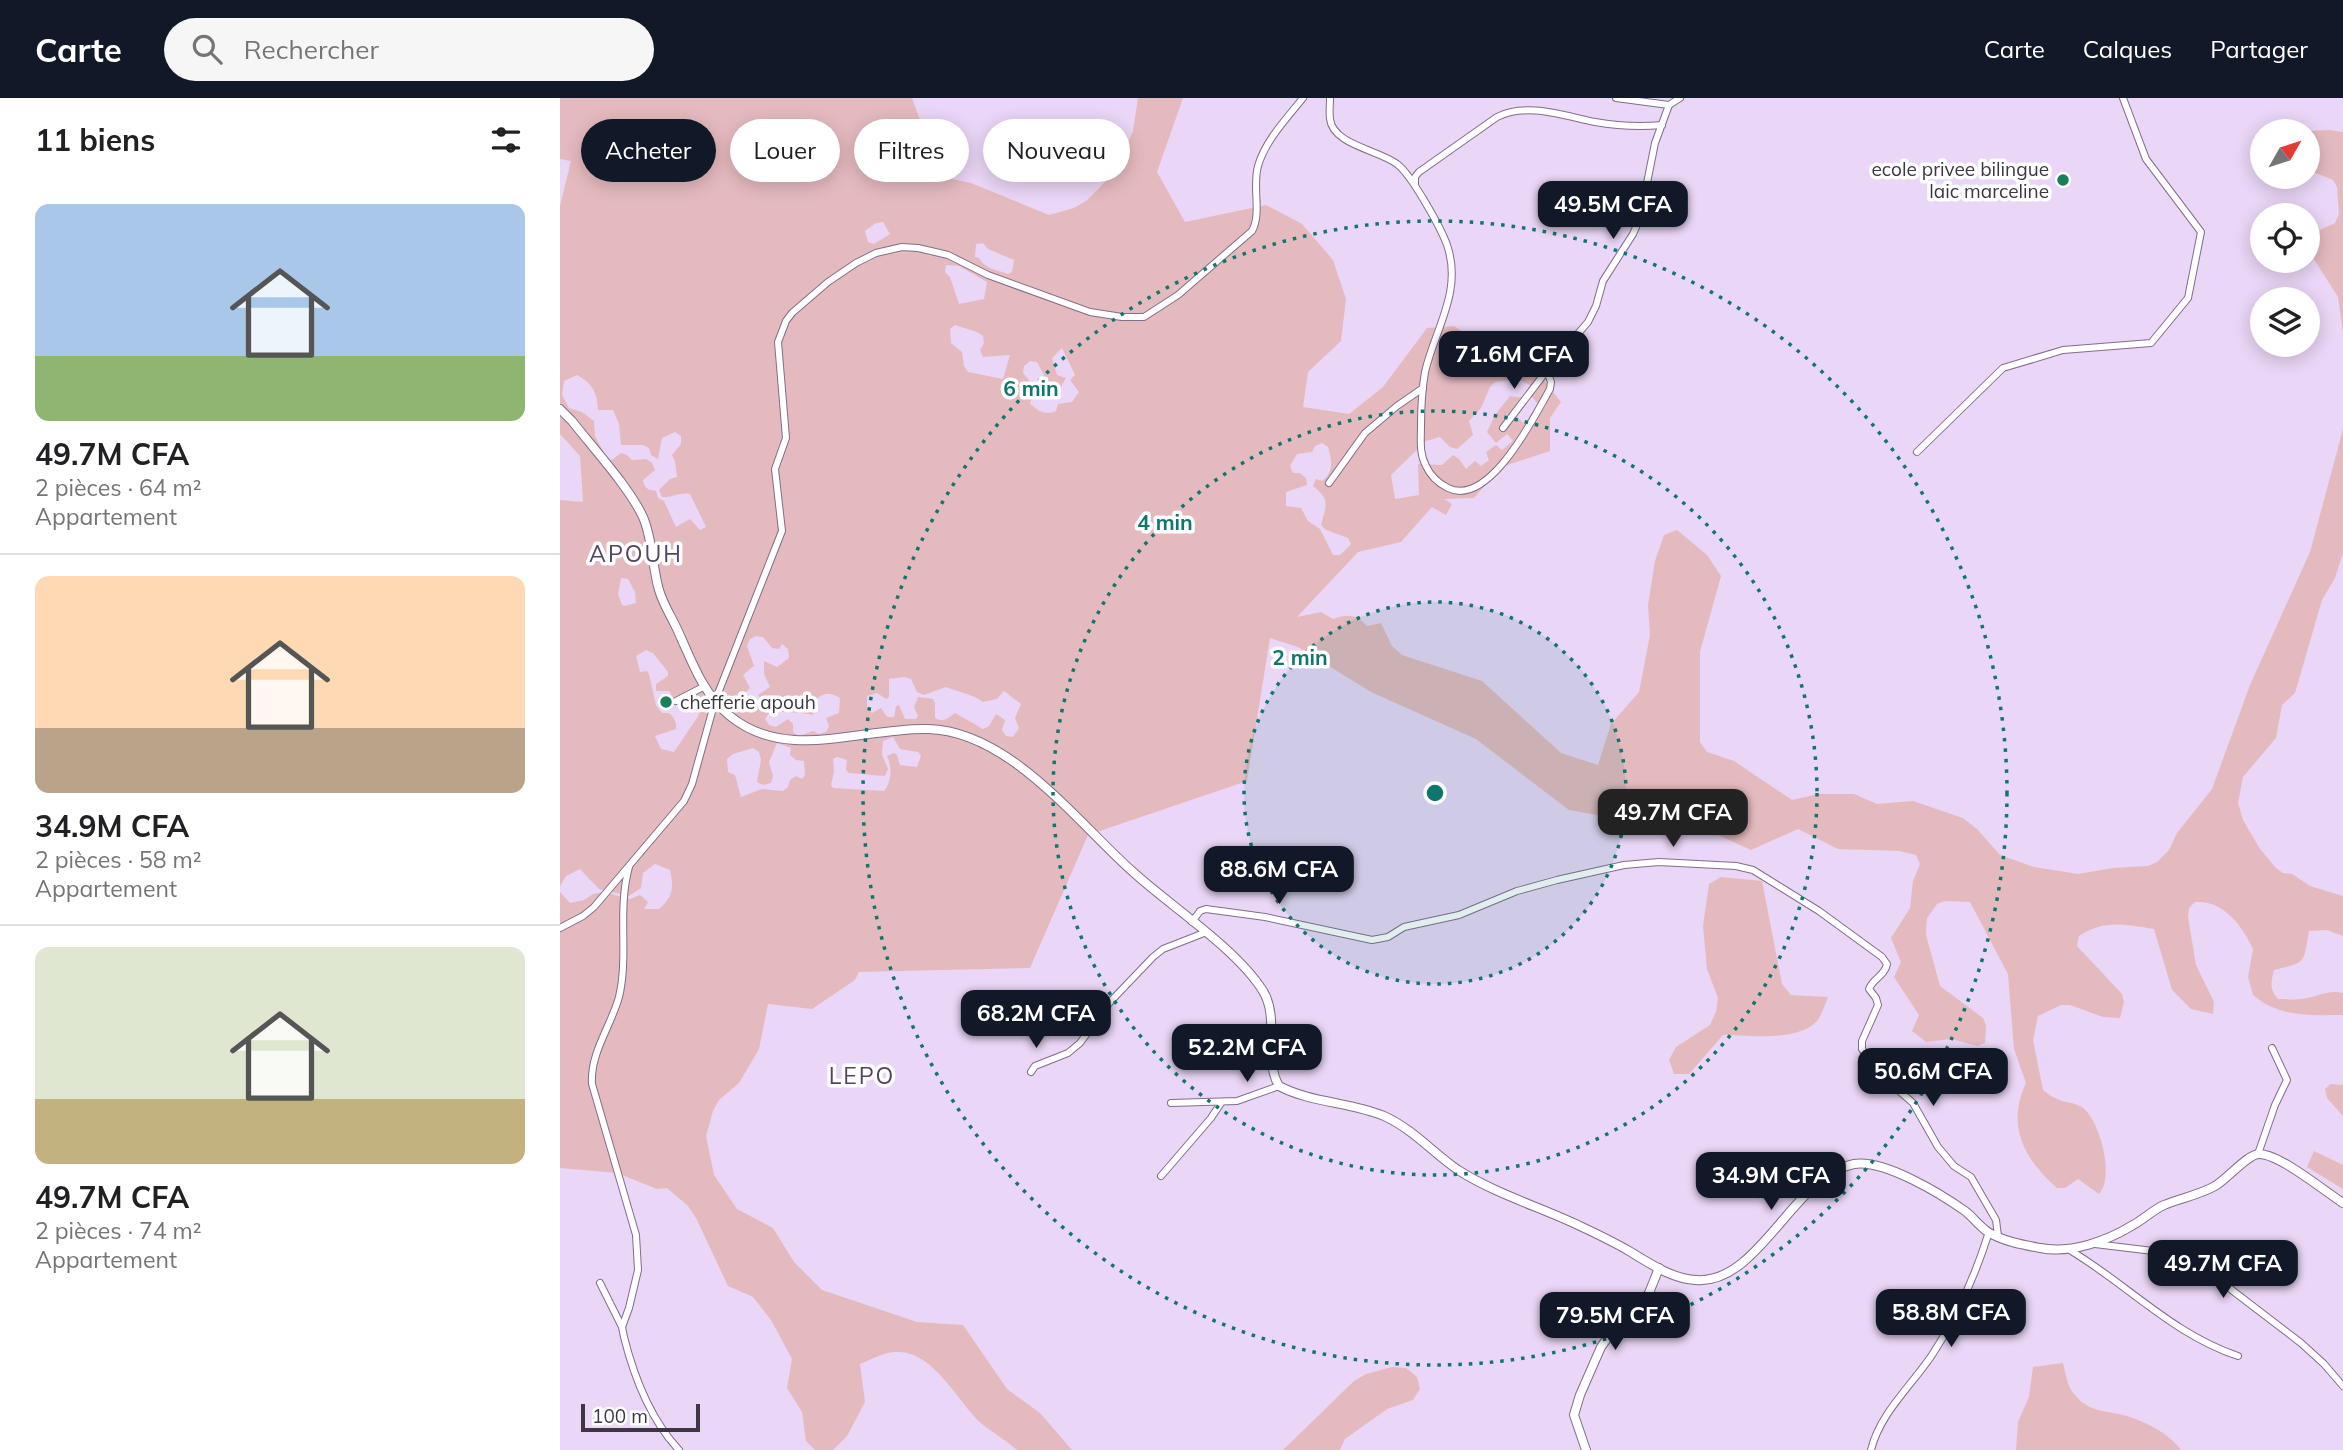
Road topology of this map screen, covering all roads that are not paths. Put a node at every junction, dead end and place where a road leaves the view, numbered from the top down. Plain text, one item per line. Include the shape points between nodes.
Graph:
1 (1303, 98) edge
2 (1331, 98) edge
3 (1616, 98) edge
4 (1636, 98) edge
5 (1680, 98) edge
6 (2123, 98) edge
7 (1646, 102) junction
8 (1669, 105) junction
9 (1662, 125) junction
10 (1416, 189) junction
11 (1547, 371) junction
12 (1423, 388) junction
13 (560, 409) edge
14 (1503, 428) dead end
15 (1917, 452) dead end
16 (1329, 483) dead end
17 (703, 687) junction
18 (676, 701) dead end
19 (715, 701) junction
20 (629, 865) junction
21 (1192, 922) junction
22 (560, 928) edge
23 (1205, 933) junction
24 (2272, 1048) dead end
25 (1031, 1072) dead end
26 (1279, 1086) junction
27 (1171, 1103) dead end
28 (1221, 1103) junction
29 (2258, 1154) junction
30 (1161, 1176) dead end
31 (2343, 1203) edge
32 (1989, 1232) junction
33 (1998, 1236) junction
34 (2090, 1244) junction
35 (2068, 1249) junction
36 (1659, 1268) junction
37 (600, 1283) dead end
38 (622, 1327) junction
39 (2238, 1356) dead end
40 (2343, 1386) edge
41 (679, 1450) edge
42 (1586, 1450) edge
43 (1871, 1450) edge

1 - 19 street via 1262,156 1252,231 1178,295 1144,317 1090,312 988,275 948,255 902,247 856,263 792,313 778,342 786,438 775,468 782,531
2 - 10 street via 1333,130 1396,163
3 - 7 street
4 - 7 street
5 - 8 street
6 - 15 street via 2146,159 2201,232 2188,298 2151,343 2063,350 2003,368
7 - 8 street
8 - 9 street
9 - 10 street via 1636,127 1550,112 1507,112 1419,172
9 - 11 street via 1633,234 1603,281 1588,321
10 - 12 street via 1452,263 1447,313
11 - 12 street via 1550,389 1519,442 1489,478 1464,492 1435,480 1420,452
11 - 14 street
12 - 16 street via 1365,433
13 - 17 street via 642,515 662,599
17 - 18 street
17 - 19 street
19 - 20 street via 688,794
19 - 21 street via 743,726 778,739 822,740 927,729 976,741 1045,786 1131,871
20 - 22 street via 594,907
20 - 38 street via 622,900 619,995 591,1075 636,1235 638,1270
21 - 23 street
21 - 33 street via 1206,909 1372,940 1485,906 1517,891 1624,865 1696,863 1753,870 1819,911 1887,964 1869,989 1878,1005 1861,1041 1862,1049 1882,1076 1913,1103 1954,1166 1974,1182 1996,1220
23 - 25 street via 1163,949 1110,1002 1080,1043
23 - 26 street via 1249,973 1266,996
24 - 29 street via 2287,1080
26 - 28 street
26 - 36 street via 1383,1116 1473,1179 1580,1226
27 - 28 street
28 - 30 street
29 - 31 street via 2293,1168
29 - 34 street via 2213,1187 2161,1206 2130,1227
32 - 33 street
32 - 36 street via 1943,1196 1891,1171 1860,1163 1842,1168 1817,1185 1732,1270 1697,1280
32 - 43 street via 1962,1305 1933,1354 1886,1417
33 - 35 street via 2045,1249
34 - 35 street
34 - 40 street via 2153,1251 2211,1271 2301,1343
35 - 39 street via 2181,1330
36 - 42 street via 1639,1307 1621,1319 1601,1347 1580,1395 1574,1415
37 - 38 street
38 - 41 street via 649,1406

